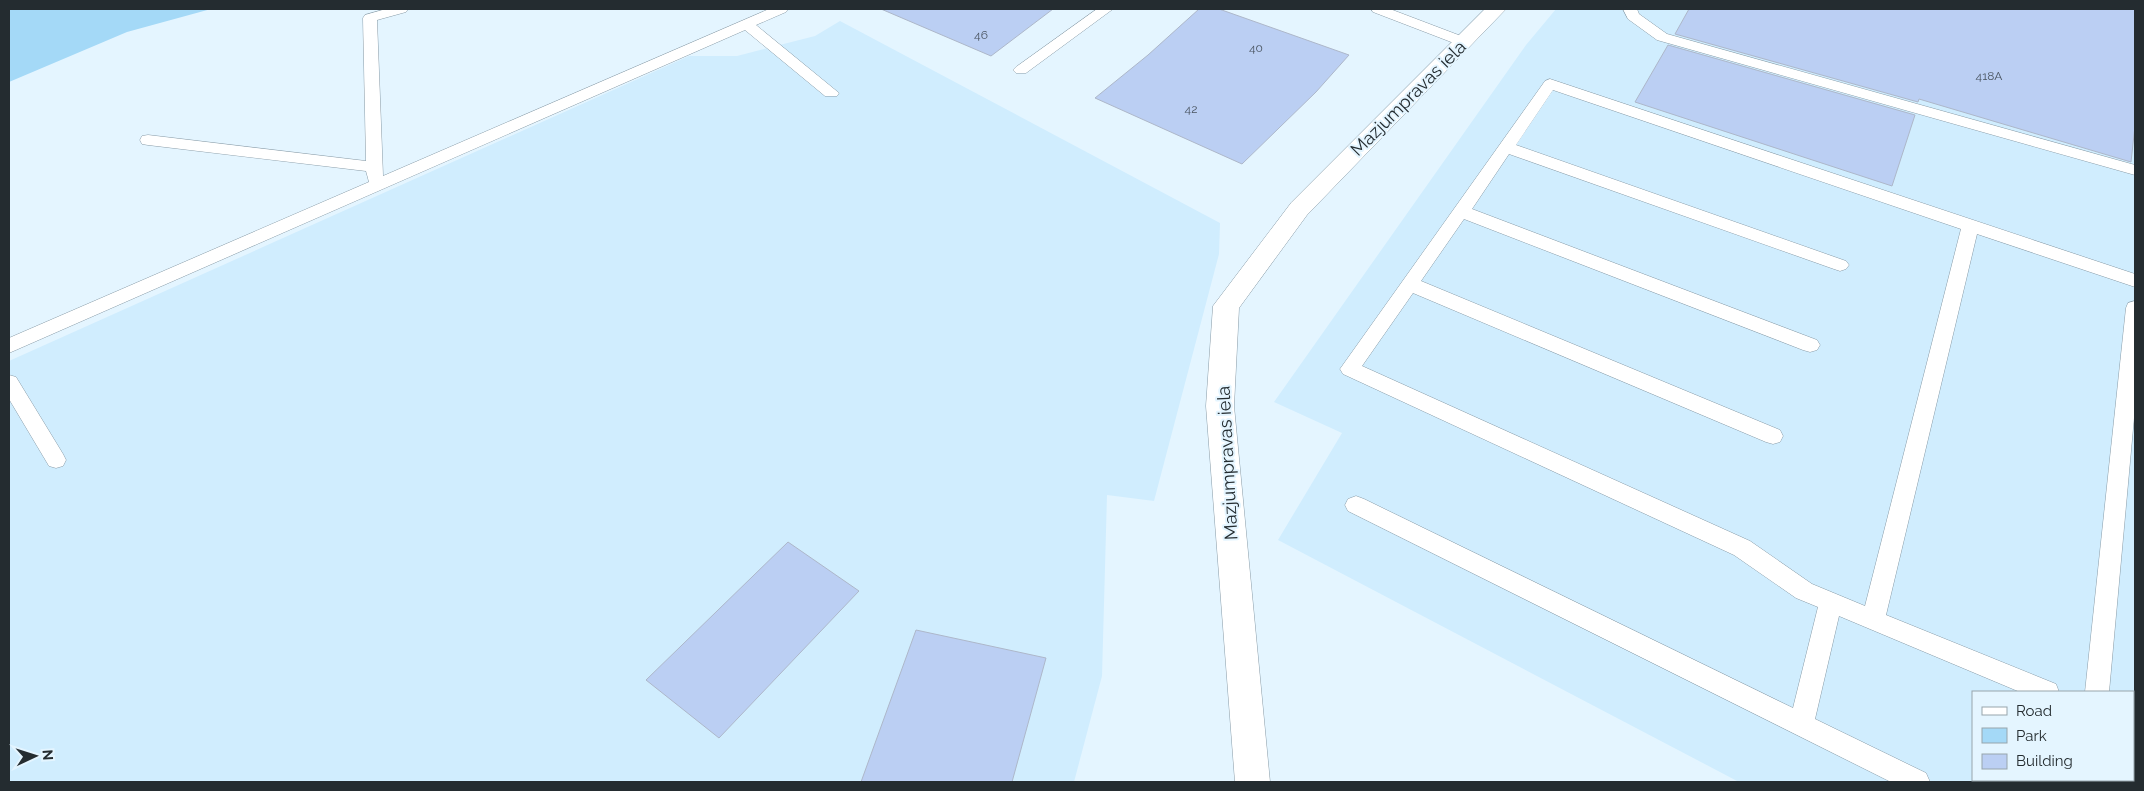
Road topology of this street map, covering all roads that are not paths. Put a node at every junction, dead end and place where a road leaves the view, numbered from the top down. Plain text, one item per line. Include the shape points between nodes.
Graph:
1 (401, 9) edge
2 (781, 9) edge
3 (1106, 9) edge
4 (1378, 9) edge
5 (1496, 9) edge
6 (1630, 9) edge
7 (746, 24) junction
8 (1464, 42) junction
9 (1021, 70) dead end
10 (831, 93) dead end
11 (148, 140) dead end
12 (1506, 147) junction
13 (375, 167) junction
14 (2135, 170) edge
15 (375, 186) junction
16 (1461, 211) junction
17 (1970, 226) junction
18 (1840, 265) dead end
19 (2135, 281) edge
20 (1410, 284) junction
21 (2135, 308) edge
22 (1810, 345) dead end
23 (9, 346) edge
24 (9, 382) edge
25 (1773, 436) dead end
26 (56, 460) dead end
27 (1356, 505) dead end
28 (1831, 602) junction
29 (1874, 618) junction
30 (2044, 691) edge
31 (2097, 691) edge
32 (1801, 725) junction
33 (1252, 782) edge
34 (1917, 782) edge

1 - 13 lane via 370,18
2 - 7 lane
3 - 9 lane
4 - 8 lane
5 - 8 street, Mazjumpravas iela
6 - 14 lane via 1633,16 1662,37
7 - 10 lane
7 - 15 lane
8 - 33 street, Mazjumpravas iela via 1298,209 1226,306 1220,406
11 - 13 lane
12 - 16 lane
12 - 17 lane via 1550,84
12 - 18 lane
13 - 15 lane
15 - 23 lane
16 - 20 lane
16 - 22 lane
17 - 19 lane
17 - 29 lane
20 - 25 lane
20 - 28 lane via 1350,369 1742,548 1804,591
21 - 31 lane
24 - 26 lane
27 - 32 lane
28 - 29 lane
28 - 32 lane
29 - 30 lane
32 - 34 lane

